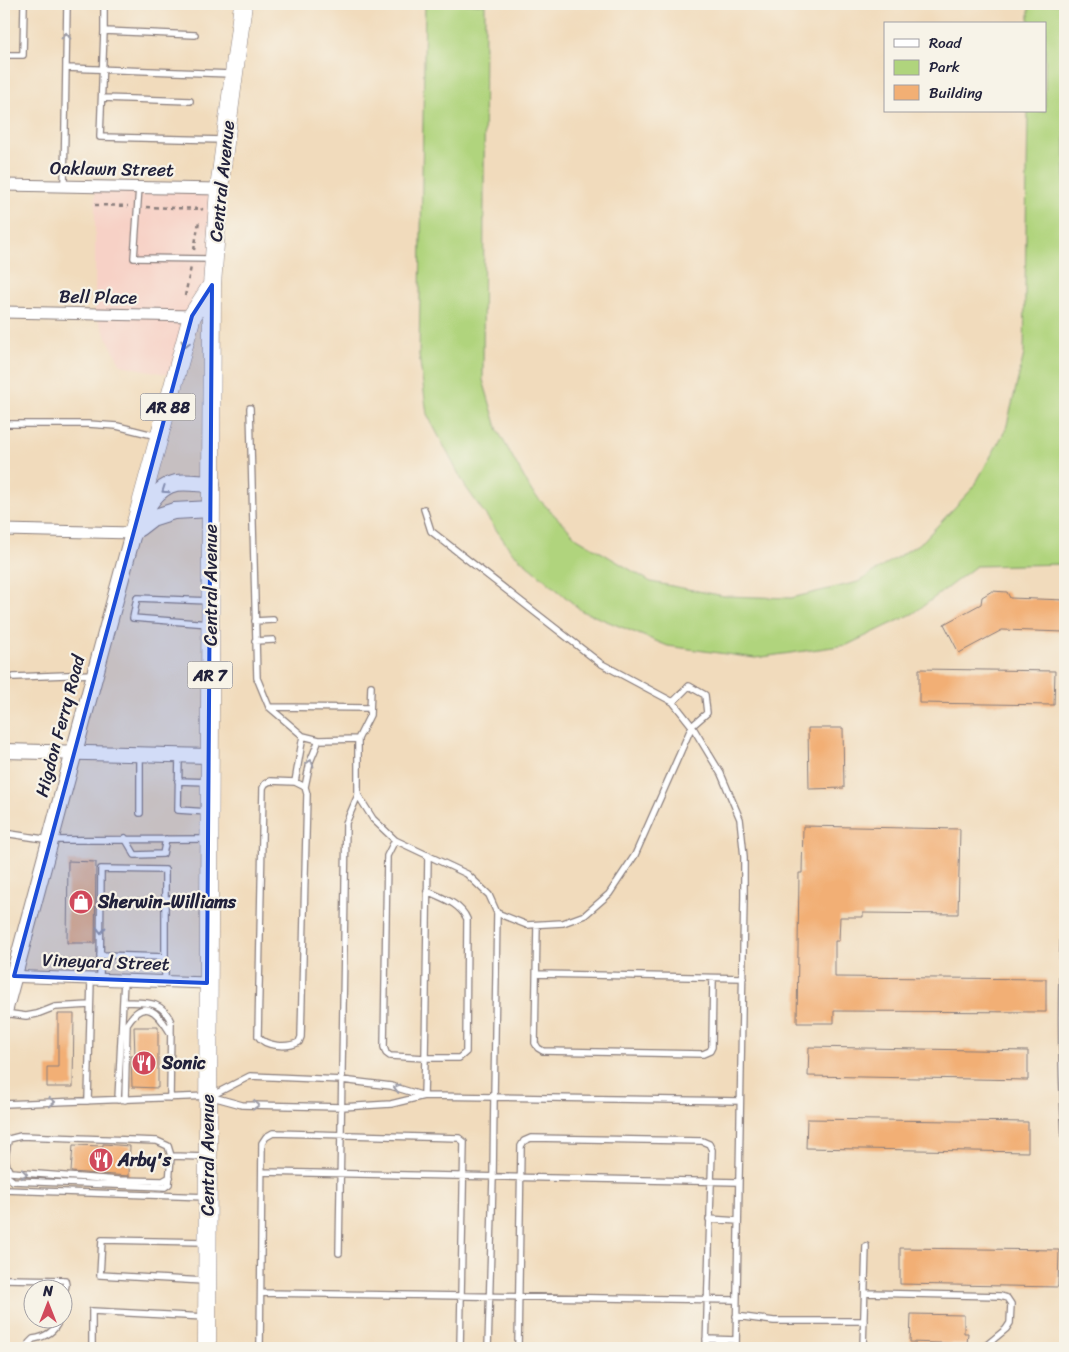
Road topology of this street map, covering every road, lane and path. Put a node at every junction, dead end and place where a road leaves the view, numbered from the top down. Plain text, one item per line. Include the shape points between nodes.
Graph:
1 (24, 4) edge
2 (67, 4) edge
3 (104, 4) edge
4 (243, 4) edge
5 (104, 31) junction
6 (194, 35) dead end
7 (4, 55) edge
8 (66, 68) junction
9 (103, 70) junction
10 (233, 74) junction
11 (102, 98) junction
12 (190, 101) dead end
13 (225, 140) junction
14 (4, 185) edge
15 (64, 186) junction
16 (139, 187) junction
17 (219, 189) junction
18 (95, 205) dead end
19 (138, 207) junction
20 (192, 258) junction
21 (214, 258) junction
22 (212, 285) junction
23 (4, 312) edge
24 (187, 316) junction
25 (250, 408) dead end
26 (4, 424) edge
27 (159, 437) junction
28 (212, 484) junction
29 (211, 509) junction
30 (424, 509) dead end
31 (4, 530) edge
32 (133, 533) junction
33 (210, 601) junction
34 (273, 620) dead end
35 (255, 621) junction
36 (211, 624) junction
37 (273, 640) dead end
38 (255, 641) junction
39 (95, 674) junction
40 (14, 676) dead end
41 (371, 686) dead end
42 (673, 702) junction
43 (269, 707) junction
44 (370, 708) junction
45 (692, 726) junction
46 (303, 736) junction
47 (358, 739) junction
48 (319, 740) junction
49 (4, 751) edge
50 (73, 753) junction
51 (140, 754) junction
52 (178, 755) junction
53 (210, 756) junction
54 (178, 781) junction
55 (210, 782) junction
56 (295, 782) junction
57 (305, 787) junction
58 (358, 795) junction
59 (210, 812) junction
60 (140, 813) dead end
61 (4, 833) edge
62 (125, 838) junction
63 (166, 839) junction
64 (210, 839) junction
65 (50, 840) junction
66 (395, 840) junction
67 (428, 855) junction
68 (427, 891) junction
69 (165, 899) junction
70 (209, 899) junction
71 (497, 913) junction
72 (1065, 914) edge
73 (537, 925) junction
74 (100, 955) junction
75 (165, 957) junction
76 (538, 974) junction
77 (9, 976) edge
78 (713, 978) junction
79 (743, 978) junction
80 (96, 979) junction
81 (124, 980) junction
82 (165, 982) junction
83 (207, 983) junction
84 (123, 1002) junction
85 (90, 1005) junction
86 (4, 1013) edge
87 (171, 1034) junction
88 (424, 1058) junction
89 (342, 1080) junction
90 (1064, 1084) edge
91 (209, 1096) junction
92 (424, 1096) junction
93 (494, 1097) junction
94 (170, 1098) junction
95 (122, 1100) junction
96 (88, 1101) junction
97 (740, 1101) junction
98 (4, 1104) edge
99 (342, 1107) junction
100 (342, 1135) junction
101 (1065, 1137) edge
102 (9, 1139) junction
103 (4, 1145) edge
104 (171, 1156) junction
105 (208, 1157) junction
106 (262, 1172) junction
107 (4, 1174) edge
108 (340, 1174) junction
109 (170, 1177) junction
110 (463, 1177) junction
111 (494, 1177) junction
112 (520, 1178) junction
113 (711, 1181) junction
114 (738, 1182) junction
115 (4, 1190) edge
116 (208, 1197) junction
117 (709, 1219) junction
118 (738, 1220) junction
119 (207, 1242) junction
120 (866, 1246) dead end
121 (339, 1253) dead end
122 (4, 1280) edge
123 (22, 1280) edge
124 (207, 1281) junction
125 (261, 1293) junction
126 (864, 1293) junction
127 (461, 1295) junction
128 (490, 1296) junction
129 (519, 1296) junction
130 (708, 1299) junction
131 (736, 1300) junction
132 (736, 1316) junction
133 (207, 1317) junction
134 (864, 1321) junction
135 (53, 1330) edge
136 (706, 1339) junction
137 (736, 1340) junction
138 (29, 1348) edge
139 (92, 1348) edge
140 (207, 1348) edge
141 (260, 1348) edge
142 (460, 1348) edge
143 (488, 1348) edge
144 (518, 1348) edge
145 (706, 1348) edge
146 (736, 1348) edge
147 (863, 1348) edge
148 (983, 1348) edge

1 - 7 lane via 23,55
8 -> 2 lane
3 - 5 lane
4 - 10 main road, Central Avenue / AR 7
5 - 6 lane
5 - 9 lane
8 - 9 lane
8 - 15 lane
9 - 10 lane
9 - 11 lane
10 - 13 main road, Central Avenue / AR 7
11 - 12 lane
11 - 13 lane via 100,137
13 - 17 main road, Central Avenue / AR 7
14 - 15 street, Oaklawn Street
15 - 16 street, Oaklawn Street
16 - 17 street, Oaklawn Street
16 - 19 lane
17 - 21 main road, Central Avenue / AR 7
18 - 19 path
19 - 20 lane via 134,258
19 - 20 path via 202,209
20 - 21 lane
20 - 24 path
21 - 22 main road, Central Avenue / AR 7
22 - 24 main road, AR 88
22 - 28 main road, Central Avenue / AR 7
23 - 24 street, Bell Place
24 -> 27 main road, AR 88
25 - 35 lane
26 - 27 lane via 117,426
27 - 32 main road, AR 88
28 - 29 main road, Central Avenue / AR 7
28 -> 32 main road, Higdon Ferry Road via 176,483 164,489 152,500
29 - 32 main road via 174,511 152,518
29 - 33 main road, Central Avenue / AR 7
30 - 42 lane via 431,531 600,663
31 - 32 street
32 - 39 main road, Higdon Ferry Road / AR 88
33 - 36 main road, Central Avenue / AR 7
33 - 36 lane via 137,598 133,618
34 - 35 lane
35 - 38 lane
36 - 53 main road, Central Avenue / AR 7
37 - 38 lane
38 - 43 lane via 257,678
39 - 40 lane
39 - 50 main road, Higdon Ferry Road / AR 88
41 - 44 lane
42 - 45 lane
42 - 45 lane via 689,686 706,695 707,713
43 - 44 lane
43 - 46 lane
44 - 47 lane via 370,716
45 - 73 lane via 635,855 609,894 585,915 563,923
45 - 79 lane via 721,774 740,818 744,857
46 - 48 lane
46 - 56 lane
47 - 48 lane
47 - 58 lane
57 -> 48 lane
49 - 50 street
50 - 51 street
50 - 65 main road, Higdon Ferry Road / AR 88
51 - 52 street
51 - 60 lane
52 - 53 street
52 - 54 lane
53 - 55 main road, Central Avenue / AR 7
54 - 55 lane
54 - 59 lane via 178,810
55 - 59 main road, Central Avenue / AR 7
56 - 57 lane
56 - 57 lane via 270,781 263,788 258,1036 267,1044 294,1045 301,1037
58 - 66 lane via 373,818
58 - 89 lane via 346,823
59 - 64 main road, Central Avenue / AR 7
61 - 65 lane
62 - 63 lane
62 - 63 lane via 135,855 163,854
62 - 65 lane
63 - 64 lane
64 - 70 main road, Central Avenue / AR 7
65 - 77 main road, Higdon Ferry Road / AR 88
66 - 67 lane
66 - 88 lane via 387,856 384,1047 390,1056
67 - 68 lane
67 - 71 lane via 467,874 489,895
68 - 88 lane
68 - 88 lane via 454,904 467,919 466,1052 458,1058
69 - 70 lane
69 -> 74 lane via 165,870 101,869
69 - 75 lane
70 - 83 main road, Central Avenue / AR 7
71 - 73 lane via 527,925
71 - 93 lane
72 - 90 lane
73 - 76 lane
74 - 75 lane
74 - 80 lane
75 - 82 lane
76 - 78 lane
76 - 78 lane via 535,1043 543,1051 703,1054 710,1051
77 - 80 street, Vineyard Street
77 - 86 main road, Higdon Ferry Road / AR 88
78 - 79 lane
79 - 97 lane
80 - 81 street, Vineyard Street
80 - 85 lane
81 - 82 street, Vineyard Street
81 - 84 lane
82 - 83 street, Vineyard Street
83 - 91 main road, Central Avenue / AR 7
84 - 87 lane via 160,1006 167,1011
84 - 95 lane
85 - 86 lane via 55,1007 26,1016
85 - 96 lane
87 - 94 lane
87 - 95 lane via 157,1013 143,1009 133,1014 127,1024
88 - 92 lane
89 - 91 lane via 250,1076
92 -> 89 lane via 391,1086
89 - 99 lane
90 - 101 lane
91 - 94 lane
91 -> 99 lane via 242,1105
91 - 105 main road, Central Avenue / AR 7
92 - 93 lane
92 - 99 lane via 391,1104
93 - 97 lane
93 - 111 lane
94 - 95 lane
95 - 96 lane
98 -> 96 lane
97 - 114 lane
99 - 100 lane
100 - 106 lane via 273,1134 266,1137 262,1143
100 - 108 lane
100 - 110 lane via 459,1138 464,1142
102 - 103 lane
102 - 104 lane via 22,1136 157,1141 168,1146
102 -> 109 lane via 5,1155 10,1172 118,1180 163,1181
104 - 105 lane
104 - 109 lane
105 - 116 main road, Central Avenue / AR 7
106 - 108 lane
106 - 125 lane
107 - 109 lane via 13,1181 165,1187
108 - 110 lane
108 - 121 lane
110 - 111 lane
110 - 127 lane
111 - 112 lane
111 - 128 lane
112 - 113 lane
112 - 113 lane via 521,1146 531,1138 702,1141 712,1150
112 - 129 lane
113 - 114 lane
113 - 117 lane
114 - 118 lane
115 - 116 lane
116 - 119 main road, Central Avenue / AR 7
117 - 118 lane
117 - 130 lane
118 - 131 lane
119 - 124 main road, Central Avenue / AR 7
119 - 124 lane via 102,1240 100,1276
120 - 126 lane
122 - 123 lane
124 - 133 main road, Central Avenue / AR 7
125 - 127 lane
125 - 141 lane
126 - 134 lane
126 - 148 lane via 1007,1298 1011,1304 1010,1323
127 - 128 lane
127 - 142 lane
128 - 129 lane
128 - 143 lane
129 - 130 lane
129 - 144 lane
130 - 131 lane
130 - 136 lane
131 - 132 lane
132 - 134 lane via 774,1321
132 - 137 lane
133 - 139 lane via 92,1311
133 - 140 main road, Central Avenue / AR 7
134 - 147 lane
135 - 138 lane via 33,1339
136 - 137 lane
136 - 145 lane
137 - 146 lane

